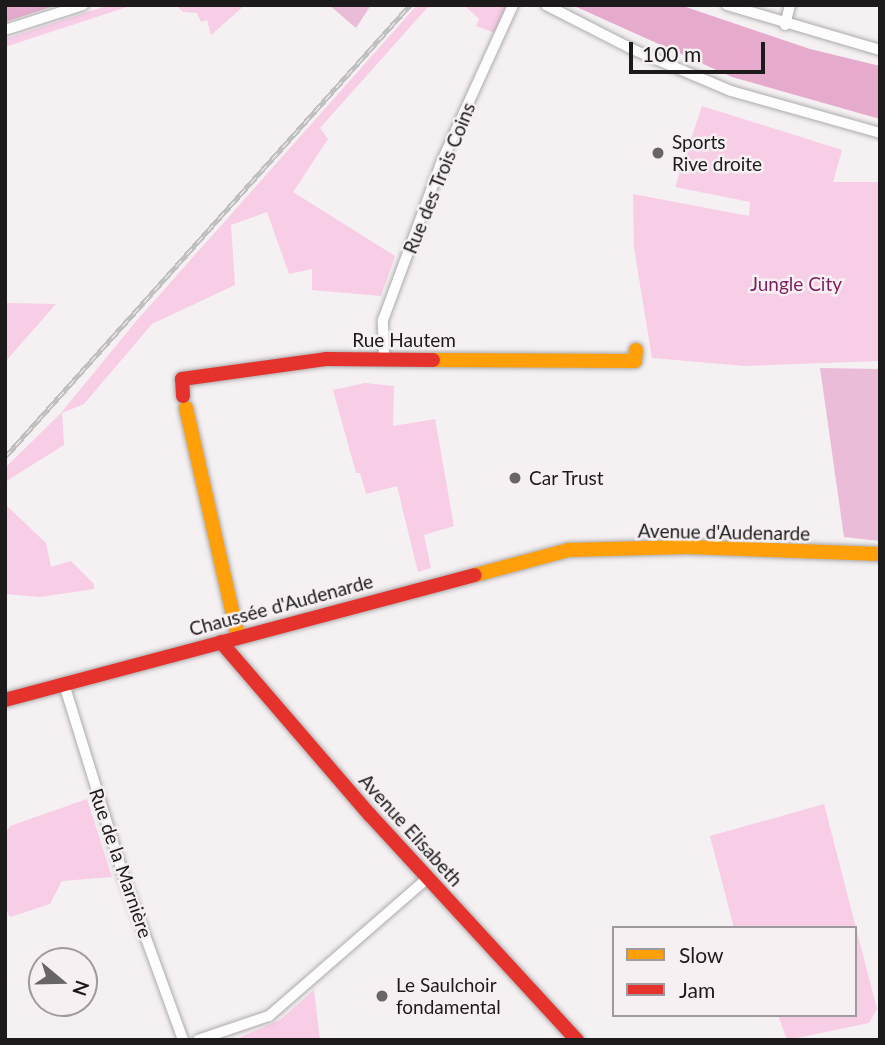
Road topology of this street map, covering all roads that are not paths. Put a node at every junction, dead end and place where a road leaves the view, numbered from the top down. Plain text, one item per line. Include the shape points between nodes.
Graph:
1 (83, 5) edge
2 (513, 5) edge
3 (546, 5) edge
4 (727, 5) edge
5 (790, 5) edge
6 (785, 26) junction
7 (5, 30) edge
8 (880, 50) edge
9 (880, 133) edge
10 (636, 351) dead end
11 (384, 356) junction
12 (568, 550) joint
13 (880, 554) edge
14 (238, 636) junction
15 (221, 642) junction
16 (64, 684) junction
17 (5, 700) edge
18 (428, 878) junction
19 (183, 1040) edge
20 (198, 1040) edge
21 (577, 1040) edge

1 - 7 street
2 - 11 street, Rue des Trois Coins via 438,171 383,320
3 - 9 street via 634,50 731,91
4 - 6 street
5 - 6 street
6 - 8 street
10 - 11 street, Rue Hautem via 635,361
11 - 14 street, Rue Hautem via 326,359 182,379
12 - 13 street, Avenue d'Audenarde via 688,547
12 - 14 street, Chaussée d'Audenarde
14 - 15 street, Chaussée d'Audenarde
15 - 16 street, Chaussée d'Audenarde
15 - 18 street, Avenue Elisabeth
16 - 17 street, Chaussée d'Audenarde
16 - 19 street, Rue de la Marnière via 123,875
18 - 20 street via 269,1016
18 - 21 street, Avenue Elisabeth

